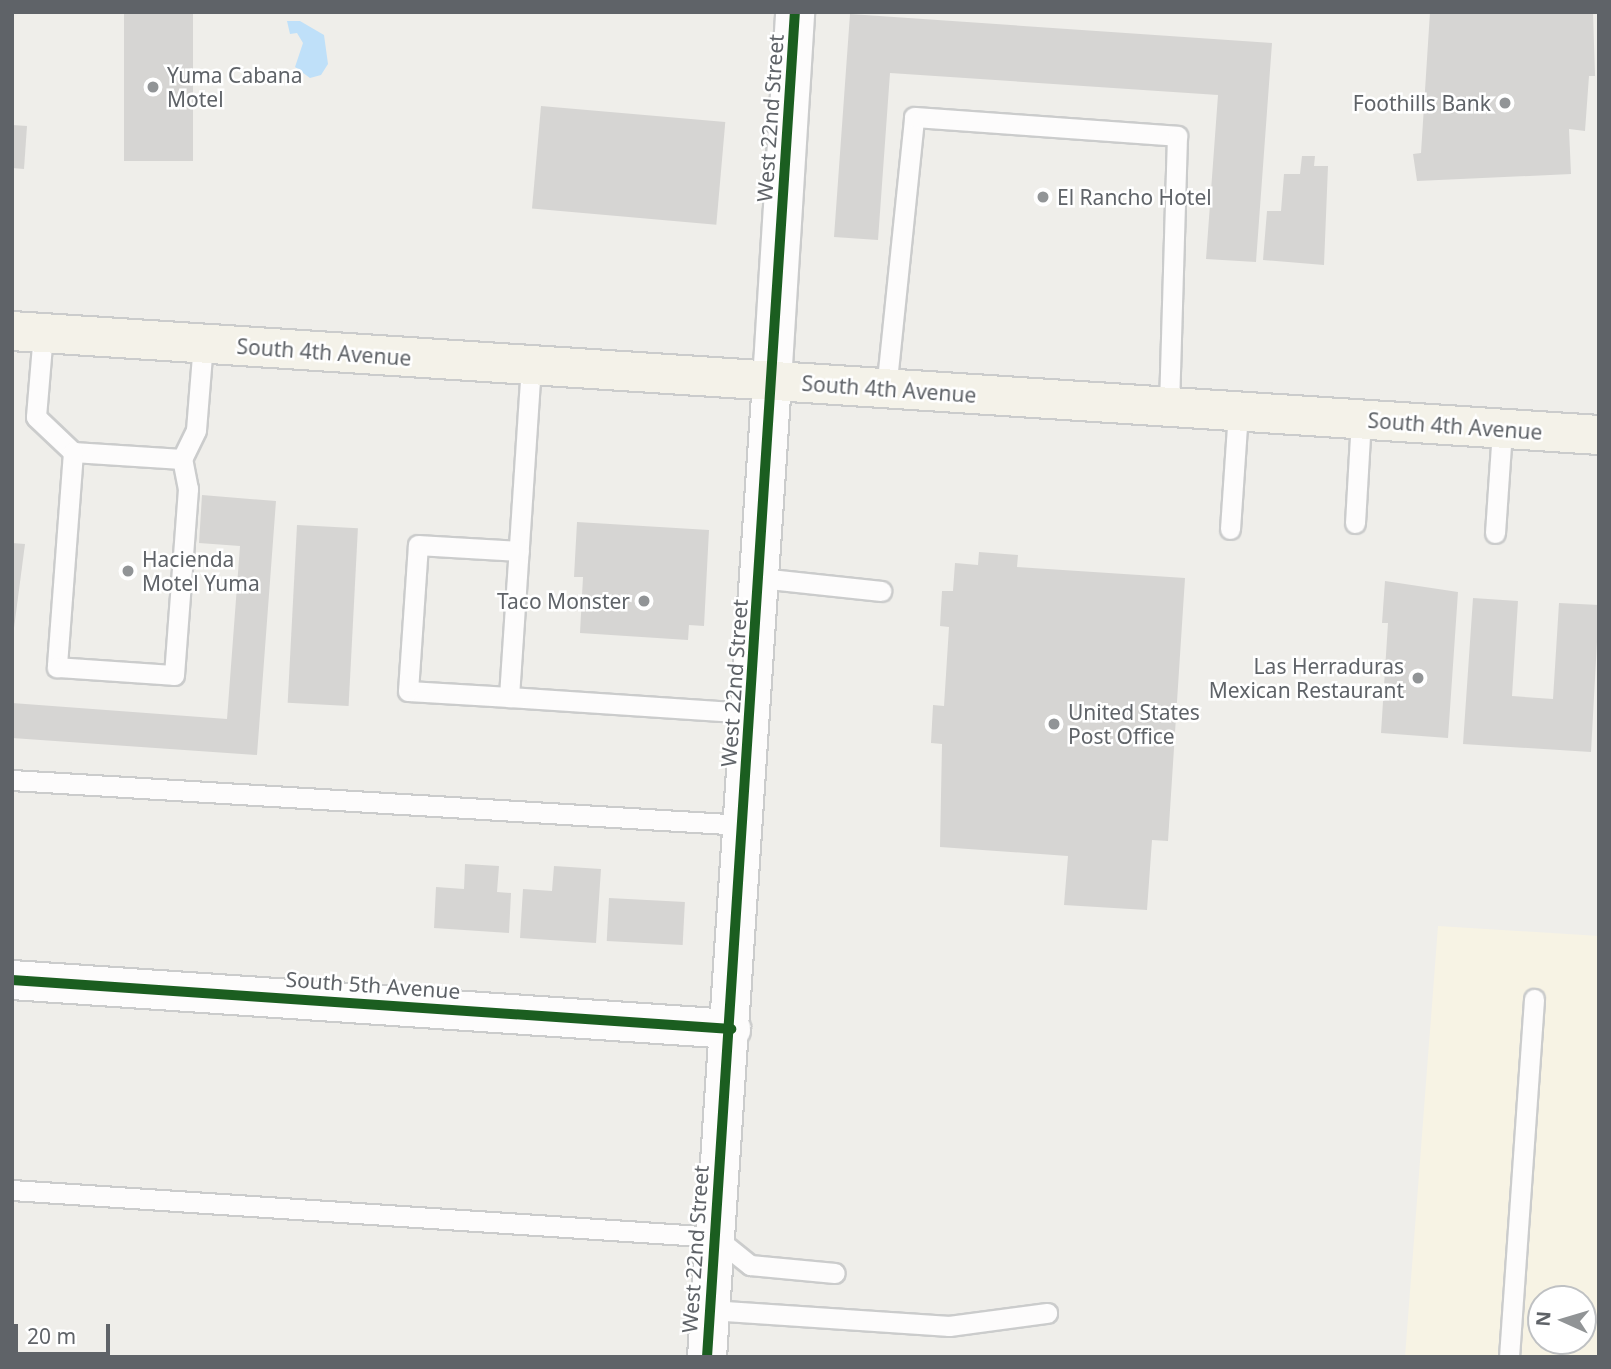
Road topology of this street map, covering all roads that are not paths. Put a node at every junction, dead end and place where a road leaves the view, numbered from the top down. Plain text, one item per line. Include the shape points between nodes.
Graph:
1 (796, 12) edge
2 (27, 332) edge
3 (203, 343) junction
4 (531, 365) junction
5 (772, 381) junction
6 (886, 390) junction
7 (1169, 407) junction
8 (1238, 411) junction
9 (1361, 419) junction
10 (1502, 429) junction
11 (1599, 435) edge
12 (73, 452) junction
13 (182, 459) junction
14 (1356, 523) dead end
15 (1230, 529) dead end
16 (1495, 533) dead end
17 (519, 551) junction
18 (760, 578) junction
19 (881, 591) dead end
20 (509, 697) junction
21 (751, 713) junction
22 (12, 780) edge
23 (744, 825) junction
24 (12, 980) edge
25 (1534, 999) dead end
26 (731, 1029) junction
27 (12, 1190) edge
28 (715, 1237) junction
29 (835, 1273) dead end
30 (710, 1310) junction
31 (1047, 1313) dead end
32 (706, 1357) edge
33 (1508, 1357) edge

1 - 5 street, West 22nd Street
2 - 3 main road, South 4th Avenue
2 - 12 lane via 36,417
3 - 4 main road, South 4th Avenue
3 - 13 lane via 196,430
4 - 5 main road, South 4th Avenue
4 - 17 lane
5 - 6 main road, South 4th Avenue
5 - 18 street, West 22nd Street
6 - 7 main road, South 4th Avenue
6 - 7 lane via 914,117 1177,136
7 - 8 main road, South 4th Avenue
8 - 9 main road, South 4th Avenue
8 - 15 lane
9 - 10 main road, South 4th Avenue
9 - 14 lane
10 - 11 main road, South 4th Avenue
10 - 16 lane
12 - 13 lane
12 - 13 lane via 57,667 174,675 188,489
17 - 20 lane
17 - 20 lane via 418,545 408,691
18 - 19 lane
18 - 21 street, West 22nd Street
20 - 21 lane
21 - 23 street, West 22nd Street
22 - 23 lane
23 - 26 street, West 22nd Street
24 - 26 street, South 5th Avenue
25 - 33 lane
26 - 28 street, West 22nd Street
27 - 28 lane
28 - 29 lane via 750,1265
28 - 30 street, West 22nd Street
30 - 31 lane via 947,1326
30 - 32 street, West 22nd Street

